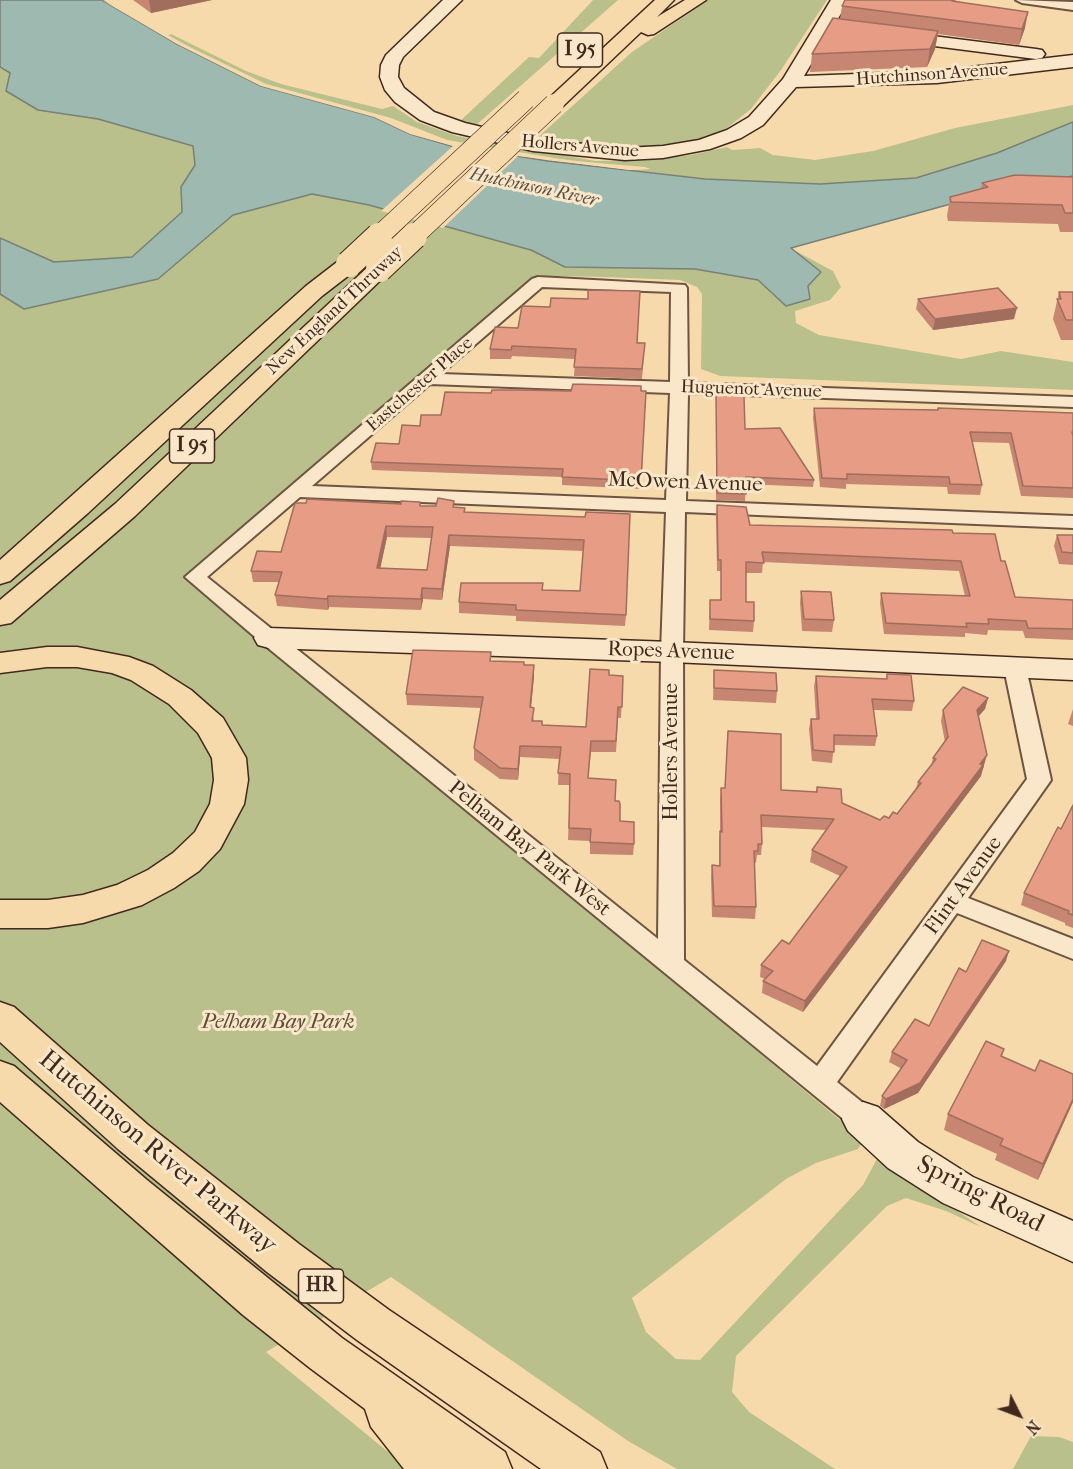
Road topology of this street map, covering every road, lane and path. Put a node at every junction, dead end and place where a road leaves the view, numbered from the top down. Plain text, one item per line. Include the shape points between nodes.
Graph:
1 (453, 0) edge
2 (664, 0) edge
3 (697, 0) edge
4 (840, 0) edge
5 (1022, 0) edge
6 (1073, 6) edge
7 (874, 33) edge
8 (621, 41) junction
9 (1073, 60) edge
10 (790, 82) junction
11 (532, 93) dead end
12 (678, 288) joint
13 (428, 379) junction
14 (679, 387) junction
15 (1073, 402) edge
16 (295, 491) junction
17 (676, 506) junction
18 (1073, 522) edge
19 (0, 575) edge
20 (195, 577) joint
21 (0, 616) edge
22 (269, 638) junction
23 (672, 652) junction
24 (0, 663) edge
25 (1015, 668) junction
26 (1073, 670) edge
27 (953, 902) junction
28 (0, 914) edge
29 (1073, 949) edge
30 (671, 964) junction
31 (0, 1018) edge
32 (0, 1078) edge
33 (820, 1084) junction
34 (862, 1119) joint
35 (1073, 1242) edge
36 (360, 1377) junction
37 (580, 1466) edge
38 (440, 1469) edge
39 (488, 1469) edge

1 - 10 street, Hollers Avenue via 395,55 389,77 395,90 411,105 459,129 554,148 625,154 687,148 716,141 750,125
2 - 8 highway, New England Thruway / I 95
3 - 8 highway via 648,31
4 - 10 street, Hollers Avenue via 831,28
5 - 6 street
7 - 9 street
8 - 21 highway, New England Thruway / I 95, bridge via 125,510
9 - 10 street, Hutchinson Avenue via 937,77
11 - 19 highway, New England Thruway / I 95, bridge via 348,264
12 - 13 street, Eastchester Place via 538,282
12 - 14 street, Hollers Avenue
13 - 14 street, Huguenot Avenue
13 - 16 street, Eastchester Place
14 - 15 street, Huguenot Avenue
14 - 17 street, Hollers Avenue
16 - 17 street, McOwen Avenue
16 - 20 street, Eastchester Place
17 - 18 street, McOwen Avenue
17 - 23 street, Hollers Avenue
20 - 22 street, Pelham Bay Park West
22 - 23 street, Ropes Avenue
22 - 30 street, Pelham Bay Park West
23 - 25 street, Ropes Avenue
23 - 30 street, Hollers Avenue
24 - 28 highway via 77,657 118,664 142,674 180,697 210,726 229,758 231,780 227,804 208,840 161,879 129,895 83,909
25 - 26 street, Ropes Avenue
25 - 27 street, Flint Avenue via 1039,780
27 - 29 street
27 - 33 street, Flint Avenue
30 - 33 street, Pelham Bay Park West
31 - 37 highway, Hutchinson River Parkway / HR via 110,1118 209,1200 435,1369
32 - 36 highway, Hutchinson River Parkway / HR via 204,1255
33 - 34 street, Pelham Bay Park West
34 - 35 street, Spring Road via 903,1155 942,1180
36 - 38 highway via 425,1457
36 - 39 highway, Hutchinson River Parkway

